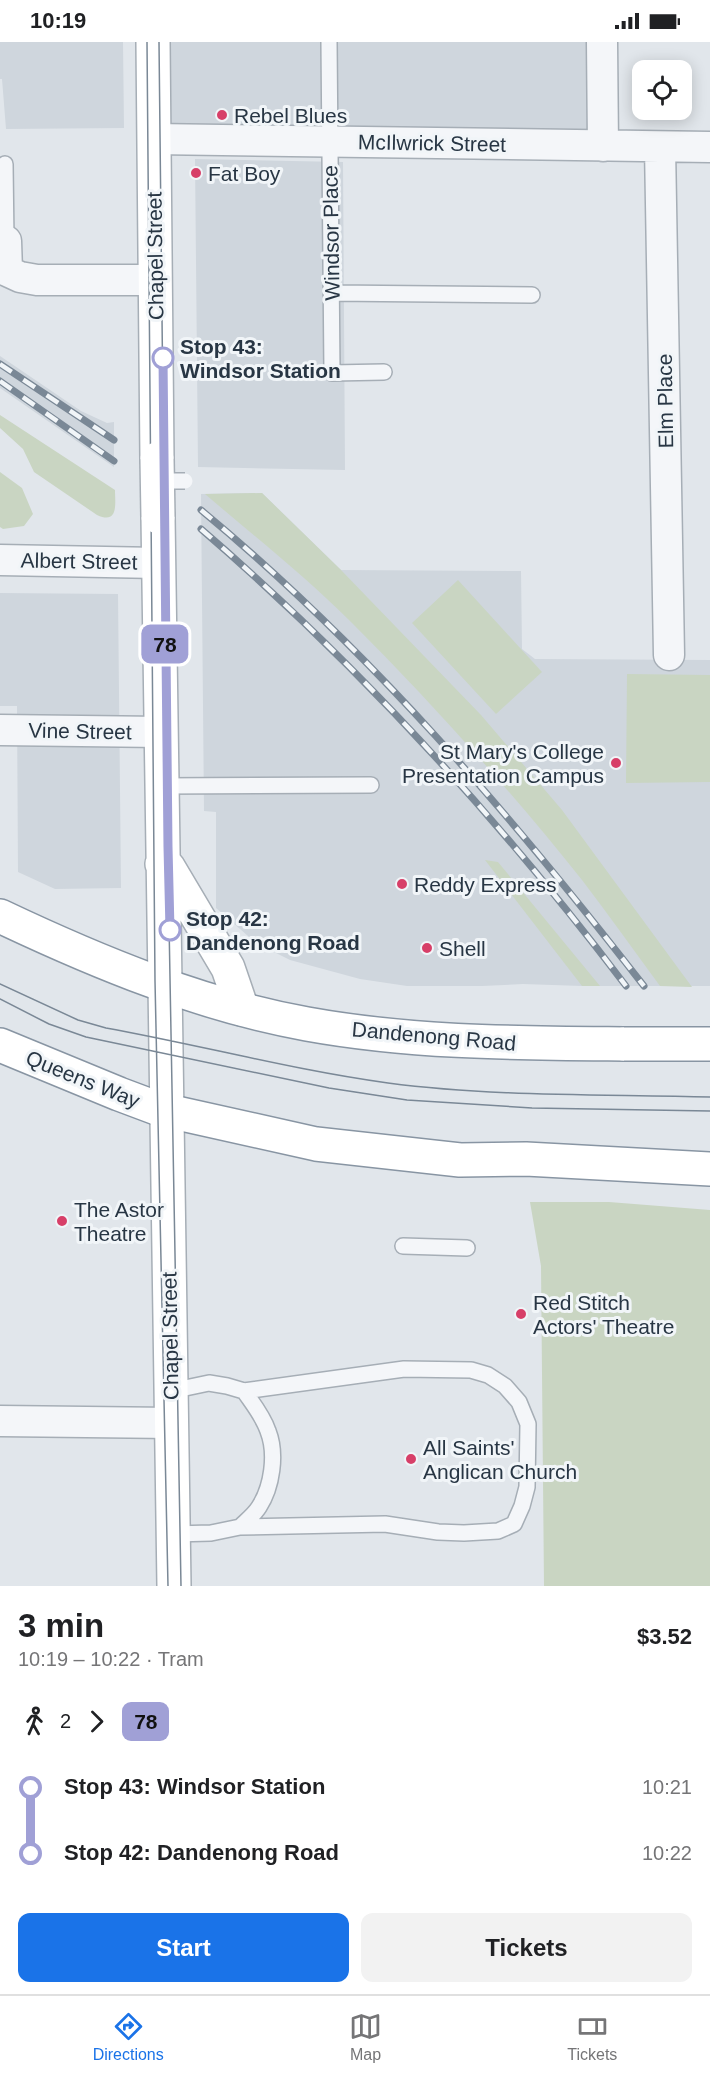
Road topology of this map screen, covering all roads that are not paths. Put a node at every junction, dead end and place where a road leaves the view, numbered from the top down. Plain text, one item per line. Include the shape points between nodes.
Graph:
1 (153, 42) edge
2 (329, 42) edge
3 (602, 42) edge
4 (154, 139) junction
5 (330, 142) junction
6 (603, 146) junction
7 (660, 147) junction
8 (710, 147) edge
9 (5, 164) dead end
10 (6, 241) joint
11 (156, 280) junction
12 (332, 293) junction
13 (532, 295) dead end
14 (384, 372) dead end
15 (0, 560) edge
16 (158, 562) junction
17 (669, 656) dead end
18 (0, 730) edge
19 (161, 732) junction
20 (371, 785) dead end
21 (161, 786) junction
22 (162, 864) junction
23 (0, 916) edge
24 (165, 984) junction
25 (242, 1009) junction
26 (710, 1044) edge
27 (0, 1045) edge
28 (166, 1110) junction
29 (710, 1169) edge
30 (403, 1246) dead end
31 (467, 1248) dead end
32 (171, 1391) junction
33 (244, 1391) junction
34 (0, 1421) edge
35 (172, 1423) junction
36 (240, 1527) junction
37 (174, 1534) junction
38 (174, 1586) edge

1 - 4 main road, Chapel Street
2 - 5 lane, Windsor Place
3 - 6 street
4 - 5 street, McIlwrick Street
4 - 11 main road, Chapel Street
5 - 6 street, McIlwrick Street
5 - 12 lane, Windsor Place
6 - 7 street, McIlwrick Street
7 - 8 street, McIlwrick Street
7 - 17 street, Elm Place
9 - 10 lane
10 - 11 street via 7,271 20,277
11 - 16 main road, Chapel Street, bridge via 167,474 158,517
12 - 13 lane
12 - 14 lane, Windsor Place via 332,373
15 - 16 street, Albert Street
16 - 19 main road, Chapel Street
18 - 19 street, Vine Street
19 - 21 main road, Chapel Street
20 - 21 lane
21 - 22 main road, Chapel Street
22 - 24 main road, Chapel Street
22 - 25 main road via 168,867 228,968
23 - 24 main road
24 - 25 main road, Dandenong Road
24 - 28 main road, Chapel Street
25 - 26 main road, Dandenong Road, bridge via 375,1034 511,1044
27 - 28 main road, Queens Way via 119,1095
28 - 29 main road via 316,1144 404,1155
28 - 32 main road, Chapel Street
30 - 31 lane
32 - 33 lane via 208,1383
32 - 35 main road, Chapel Street
33 - 36 lane via 269,1432 272,1455 270,1482 259,1508
33 - 36 lane via 404,1370 471,1370 505,1386 519,1402 528,1424 527,1487 514,1524 498,1531 438,1532 385,1524
34 - 35 street
35 - 37 main road, Chapel Street
36 - 37 lane
37 - 38 main road, Chapel Street

